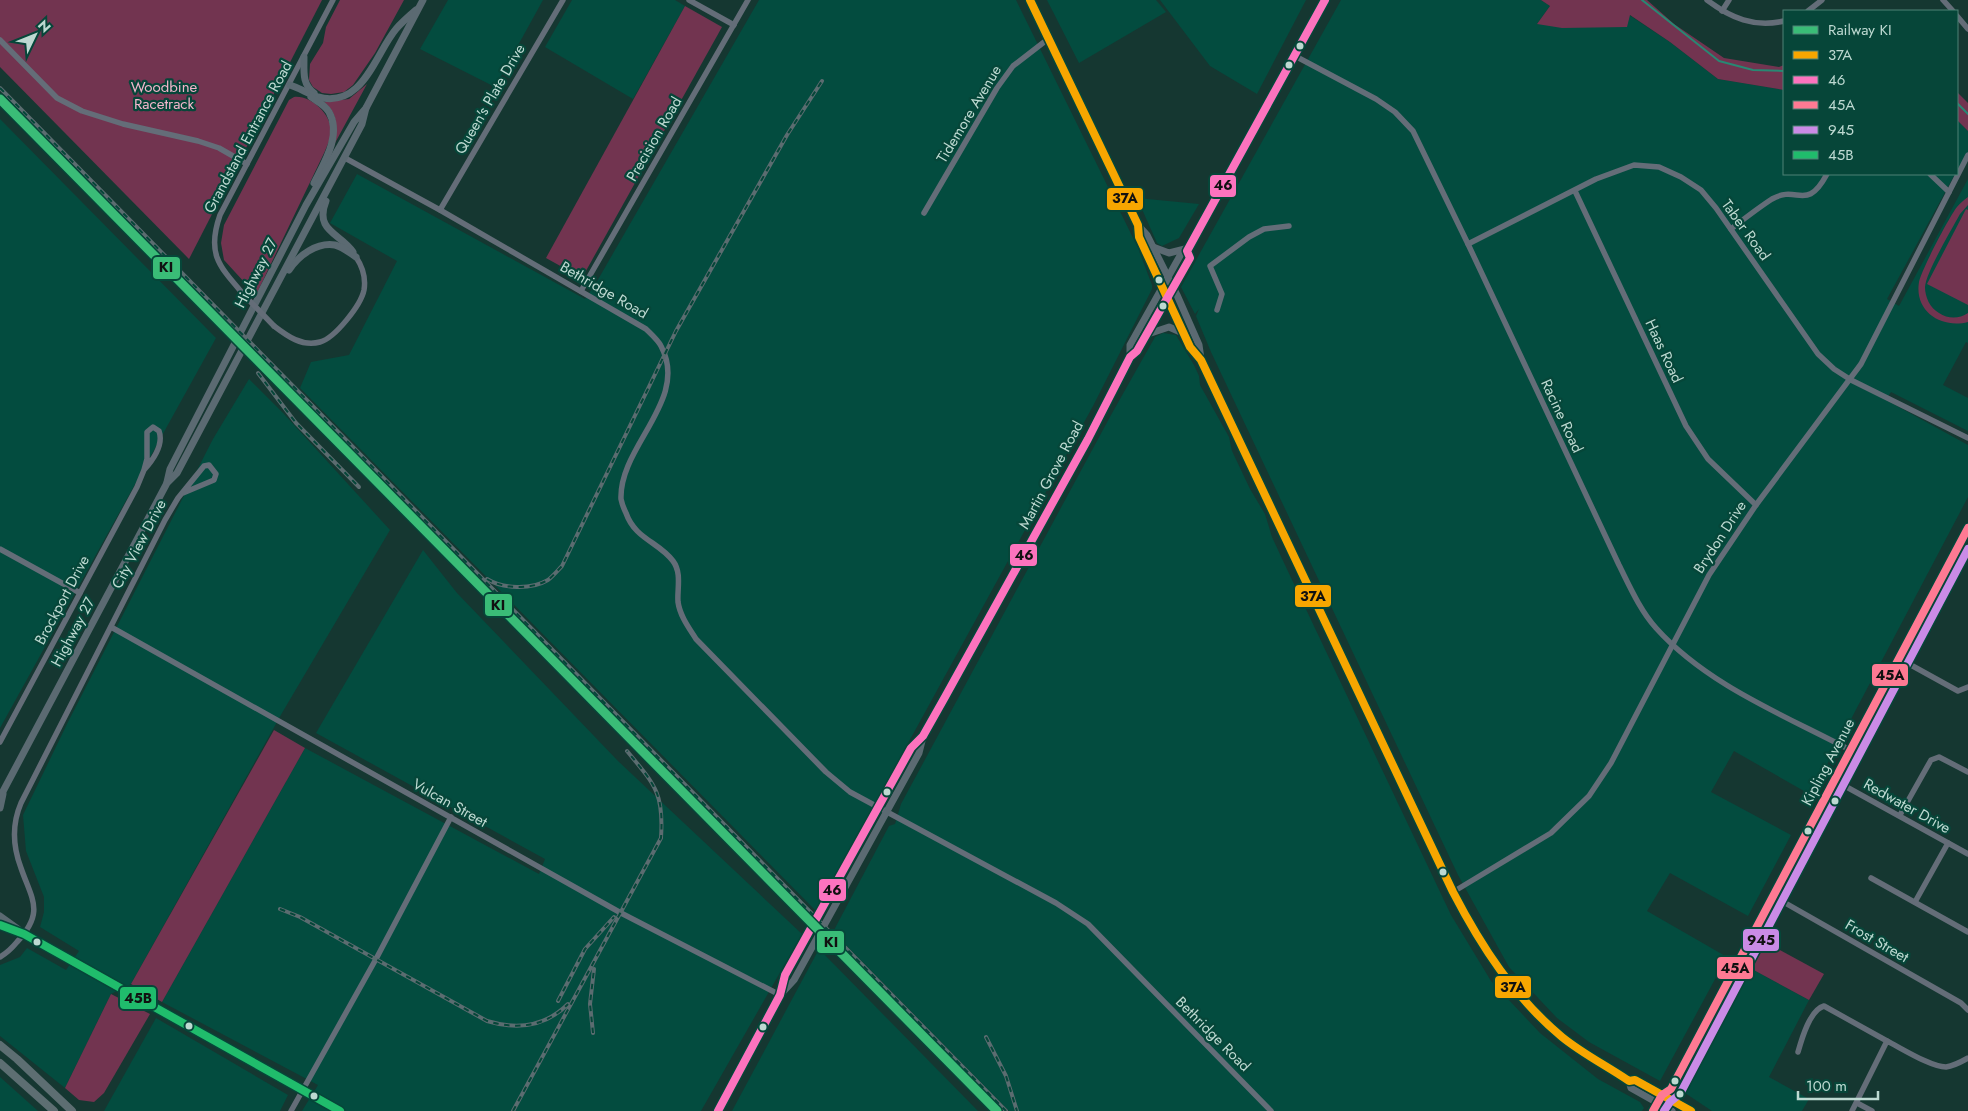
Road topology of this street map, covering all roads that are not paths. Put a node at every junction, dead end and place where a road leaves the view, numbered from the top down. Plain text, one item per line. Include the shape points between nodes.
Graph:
1 (333, 0) edge
2 (562, 0) edge
3 (689, 0) edge
4 (748, 0) edge
5 (1030, 0) edge
6 (1325, 0) edge
7 (1707, 0) edge
8 (1729, 0) edge
9 (1822, 0) edge
10 (1944, 0) edge
11 (422, 3) edge
12 (1809, 10) edge
13 (1952, 10) edge
14 (1722, 11) junction
15 (1958, 17) edge
16 (1783, 21) edge
17 (734, 25) junction
18 (1968, 29) edge
19 (1048, 39) junction
20 (0, 40) edge
21 (1295, 56) junction
22 (304, 57) junction
23 (290, 84) junction
24 (308, 92) junction
25 (319, 97) junction
26 (366, 108) junction
27 (1968, 155) edge
28 (345, 158) junction
29 (247, 164) junction
30 (338, 171) junction
31 (1958, 174) edge
32 (1825, 175) edge
33 (1931, 175) edge
34 (1958, 175) edge
35 (1575, 191) junction
36 (1949, 192) junction
37 (306, 204) junction
38 (440, 210) junction
39 (924, 213) dead end
40 (1138, 225) junction
41 (1289, 226) dead end
42 (1731, 229) junction
43 (1468, 244) junction
44 (1153, 247) junction
45 (1189, 249) junction
46 (356, 257) junction
47 (1168, 276) junction
48 (1162, 286) junction
49 (1174, 287) junction
50 (581, 291) junction
51 (1168, 297) junction
52 (269, 299) junction
53 (1217, 310) dead end
54 (1148, 334) junction
55 (1185, 334) junction
56 (1130, 357) junction
57 (1201, 360) junction
58 (1851, 380) junction
59 (1968, 438) edge
60 (144, 470) junction
61 (167, 483) junction
62 (183, 493) junction
63 (1756, 504) junction
64 (1968, 528) edge
65 (0, 549) edge
66 (80, 593) junction
67 (110, 627) junction
68 (1672, 645) junction
69 (1900, 659) junction
70 (1968, 687) edge
71 (923, 736) junction
72 (0, 742) edge
73 (1850, 750) junction
74 (1968, 772) edge
75 (1832, 783) junction
76 (2, 795) edge
77 (879, 807) junction
78 (0, 808) edge
79 (887, 812) junction
80 (1900, 815) junction
81 (452, 817) junction
82 (1948, 843) junction
83 (1968, 854) edge
84 (1871, 878) dead end
85 (1453, 892) junction
86 (1773, 896) junction
87 (1915, 902) junction
88 (0, 916) edge
89 (0, 925) edge
90 (1968, 932) edge
91 (24, 934) junction
92 (0, 957) edge
93 (780, 995) junction
94 (1968, 1010) edge
95 (1887, 1041) junction
96 (0, 1045) edge
97 (1798, 1052) dead end
98 (1968, 1058) edge
99 (0, 1063) edge
100 (1629, 1081) junction
101 (1671, 1089) junction
102 (302, 1090) junction
103 (1662, 1095) junction
104 (1670, 1099) junction
105 (1657, 1103) junction
106 (1857, 1103) junction
107 (1667, 1110) edge
108 (54, 1111) edge
109 (72, 1111) edge
110 (291, 1111) edge
111 (340, 1111) edge
112 (718, 1111) edge
113 (1272, 1111) edge
114 (1653, 1111) edge
115 (1691, 1111) edge
116 (1852, 1111) edge
117 (1872, 1111) edge

1 - 22 street, Grandstand Entrance Road
2 - 38 street, Queen's Plate Drive
3 - 17 street
4 - 17 street, Precision Road
5 - 19 main road
6 - 21 main road, Martin Grove Road
7 - 14 street
8 - 14 street
9 - 12 street
10 - 13 street
11 - 25 main road via 396,29 359,87 341,97
11 - 26 main road, Highway 27
14 - 16 street via 1757,23
15 - 18 street
17 - 50 street, Precision Road
19 - 39 street, Tidemore Avenue via 1013,66 997,88
19 - 40 main road
20 - 29 street via 57,98 82,111 123,124 198,140
21 - 43 street, Racine Road via 1376,99 1395,112 1413,131
21 - 45 main road, Martin Grove Road
22 - 23 street, Grandstand Entrance Road
22 - 25 main road via 306,83
23 - 24 main road
23 - 29 street, Grandstand Entrance Road
24 - 25 main road
24 - 37 main road via 332,119 333,137
26 - 28 main road, Highway 27 via 362,124
26 - 37 main road, Highway 27 via 354,122
27 - 31 street, Brydon Drive
28 - 30 main road, Highway 27
28 - 38 street, Bethridge Road
29 - 46 street, Grandstand Entrance Road, bridge via 220,215 214,248 218,263 274,326 298,342 321,342 332,336 360,300 364,289 362,266
30 - 46 main road via 323,216 328,229
30 - 52 main road, Highway 27
32 - 42 street via 1815,192 1773,198
33 - 36 street
34 - 36 street, Brydon Drive
35 - 42 street, Taber Road via 1634,165 1659,167 1681,176 1701,190
35 - 43 street, Taber Road
35 - 63 street, Haas Road via 1695,442 1712,464
36 - 58 street, Brydon Drive
37 - 61 main road, Highway 27 via 170,469
38 - 50 street, Bethridge Road
40 - 44 main road
40 - 48 main road via 1139,237
41 - 53 street via 1256,233 1210,266 1222,294
42 - 58 street, Taber Road via 1818,354
43 - 68 street, Racine Road via 1627,582 1655,626
44 - 45 main road via 1169,253
44 - 47 main road
45 - 47 main road, Martin Grove Road via 1181,254
45 - 49 main road, Martin Grove Road via 1190,258
46 - 52 main road via 337,246 325,245 306,252 294,263
47 - 48 main road, Martin Grove Road
47 - 49 main road
48 - 51 main road
48 - 56 main road, Martin Grove Road via 1130,345
49 - 51 main road, Martin Grove Road
49 - 57 main road via 1200,345
50 - 77 street, Bethridge Road via 646,329 661,346 668,370 666,391 623,478 621,500 628,520 641,536 674,562 679,577 678,603 685,622 696,639 826,772 850,792
51 - 54 main road, Martin Grove Road
51 - 55 main road
52 - 61 main road, Highway 27 via 177,473
54 - 55 main road via 1168,327
54 - 56 main road, Martin Grove Road
55 - 57 main road via 1190,347
56 - 71 main road, Martin Grove Road
57 - 85 main road
58 - 59 street, Taber Road
58 - 63 street, Brydon Drive
60 - 60 street, Brockport Drive via 153,460 160,440 159,431 152,428 146,436
60 - 66 street, Brockport Drive
61 - 76 main road, Highway 27
62 - 62 street, City View Drive via 214,480 214,470 209,465 204,466
62 - 67 street, City View Drive via 164,520
63 - 68 street, Brydon Drive via 1709,575
64 - 69 main road, Kipling Avenue
65 - 66 street
66 - 72 street, Brockport Drive
67 - 81 street, Vulcan Street
67 - 91 street, City View Drive via 17,812 16,852 32,893 34,909
68 - 73 street, Racine Road via 1750,698
68 - 85 street, Brydon Drive via 1611,763 1589,796 1551,833
69 - 70 street via 1958,691
69 - 73 main road, Kipling Avenue
71 - 77 main road, Martin Grove Road via 911,748
71 - 79 main road, Martin Grove Road via 920,753
73 - 75 main road, Kipling Avenue
74 - 80 street via 1939,757 1931,760
75 - 80 street, Redwater Drive via 1844,785
75 - 86 main road, Kipling Avenue
76 - 78 main road, Highway 27
77 - 79 street, Bethridge Road
77 - 93 main road, Martin Grove Road via 785,974
79 - 93 main road, Martin Grove Road via 794,980
79 - 113 street, Bethridge Road via 1056,903 1088,924
80 - 82 street, Redwater Drive
81 - 93 street, Vulcan Street via 621,913
81 - 102 street
82 - 83 street, Redwater Drive
82 - 87 street
84 - 87 street
85 - 100 main road via 1490,958 1531,1009 1583,1053
86 - 94 street, Frost Street via 1961,1003
86 - 101 main road, Kipling Avenue
87 - 90 street
88 - 91 main road
89 - 91 main road
91 - 92 street, City View Drive
91 - 102 main road
93 - 112 main road, Martin Grove Road
95 - 97 street via 1824,1006 1816,1011
95 - 98 street via 1936,1065 1959,1063
95 - 106 street
96 - 109 highway
99 - 108 highway
100 - 103 main road via 1635,1080
100 - 105 main road via 1631,1088
101 - 103 main road, Kipling Avenue
101 - 104 main road, Kipling Avenue
102 - 110 street
102 - 111 main road
103 - 104 main road
103 - 105 main road, Kipling Avenue
104 - 107 main road, Kipling Avenue
104 - 115 main road
105 - 107 main road
105 - 114 main road, Kipling Avenue
106 - 116 street
106 - 117 street

